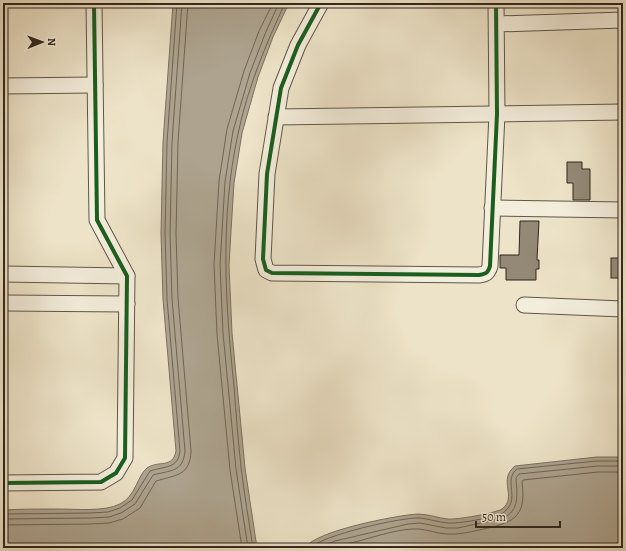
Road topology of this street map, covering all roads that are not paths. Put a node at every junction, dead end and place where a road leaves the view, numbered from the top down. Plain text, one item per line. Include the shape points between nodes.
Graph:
1 (94, 3) edge
2 (321, 3) edge
3 (496, 3) edge
4 (623, 20) edge
5 (497, 24) junction
6 (95, 85) junction
7 (3, 86) edge
8 (623, 112) edge
9 (498, 114) junction
10 (276, 117) junction
11 (492, 208) junction
12 (623, 210) edge
13 (3, 274) edge
14 (127, 276) junction
15 (3, 303) edge
16 (127, 304) junction
17 (524, 305) dead end
18 (623, 309) edge
19 (3, 483) edge

1 - 6 street
2 - 10 street via 298,45 281,88
3 - 5 street
4 - 5 street
5 - 9 street
6 - 7 street
6 - 14 street via 97,220
8 - 9 street
9 - 10 street
9 - 11 street
10 - 11 street via 267,174 264,218 263,259 268,272 486,274 490,266
11 - 12 street
13 - 14 street
14 - 16 street
15 - 16 street
16 - 19 street via 125,458 116,474 101,482
17 - 18 street

